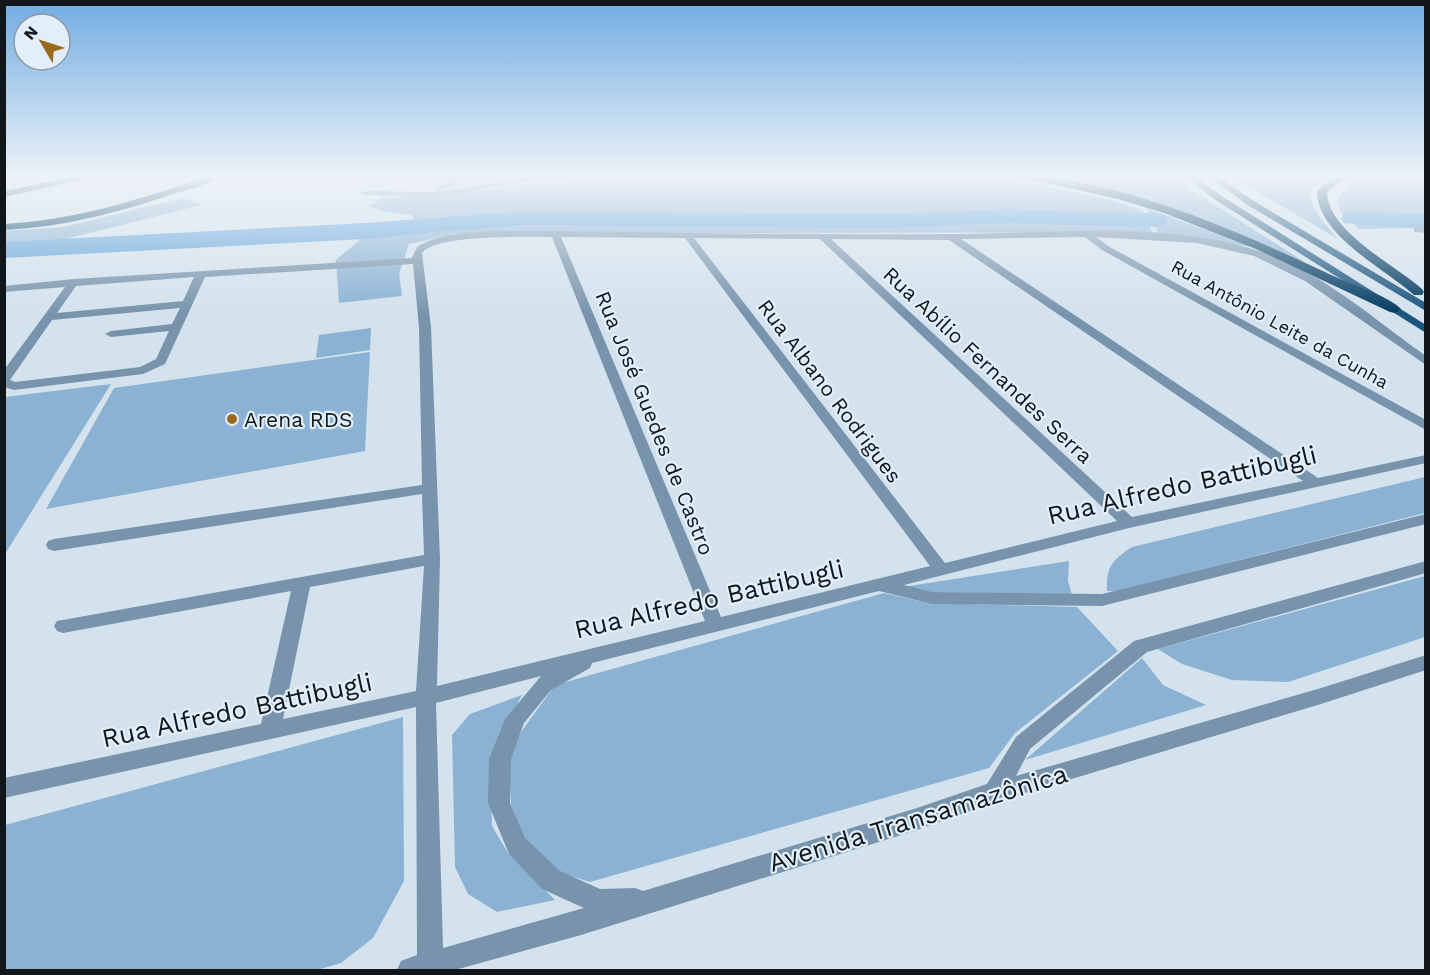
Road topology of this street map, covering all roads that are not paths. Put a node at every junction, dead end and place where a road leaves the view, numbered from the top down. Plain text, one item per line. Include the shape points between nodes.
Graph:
1 (56, 222) edge
2 (1198, 222) edge
3 (1261, 222) edge
4 (1285, 222) edge
5 (1338, 222) edge
6 (4, 227) edge
7 (1087, 234) junction
8 (556, 235) junction
9 (821, 235) junction
10 (688, 236) junction
11 (951, 237) junction
12 (1319, 242) junction
13 (417, 257) junction
14 (200, 276) junction
15 (74, 282) junction
16 (4, 289) edge
17 (1422, 295) edge
18 (188, 304) junction
19 (1425, 308) edge
20 (1395, 309) junction
21 (48, 317) junction
22 (177, 327) junction
23 (1425, 330) edge
24 (111, 334) dead end
25 (1425, 362) edge
26 (4, 381) edge
27 (1425, 426) edge
28 (1425, 459) edge
29 (1314, 482) junction
30 (430, 488) junction
31 (1425, 519) edge
32 (1129, 523) junction
33 (54, 545) dead end
34 (432, 560) junction
35 (1425, 567) edge
36 (941, 569) junction
37 (302, 582) junction
38 (881, 586) junction
39 (63, 626) dead end
40 (716, 626) junction
41 (622, 648) junction
42 (1425, 662) edge
43 (426, 697) junction
44 (270, 730) junction
45 (4, 788) edge
46 (995, 792) junction
47 (658, 898) junction
48 (423, 968) edge

1 - 6 highway
2 - 20 highway
3 - 20 main road
4 - 12 main road
5 - 17 highway via 1367,253
7 - 11 street
7 - 25 street via 1179,238 1258,253 1335,296
7 - 27 street, Rua Antônio Leite da Cunha via 1105,248
8 - 10 street
8 - 13 street via 436,241 420,248
8 - 40 street, Rua José Guedes de Castro
9 - 10 street
9 - 11 street
9 - 32 street, Rua Abílio Fernandes Serra
10 - 36 street, Rua Albano Rodrigues
11 - 29 street
12 - 17 main road
12 - 19 main road
13 - 14 street
13 - 30 street via 425,327
14 - 15 street
14 - 18 street
15 - 16 street
15 - 21 street
18 - 21 street
18 - 22 street
20 - 23 main road
21 - 26 street
22 - 24 street
22 - 26 street via 161,361 143,370 14,386
28 - 29 street, Rua Alfredo Battibugli
29 - 32 street, Rua Alfredo Battibugli
30 - 33 street
30 - 34 street
31 - 38 street via 1102,600 932,598
32 - 36 street, Rua Alfredo Battibugli
34 - 37 street
34 - 43 street
35 - 46 street via 1142,646 1023,743
36 - 38 street, Rua Alfredo Battibugli
37 - 39 street
37 - 44 street
38 - 40 street, Rua Alfredo Battibugli
40 - 41 street, Rua Alfredo Battibugli
41 - 43 street, Rua Alfredo Battibugli
41 - 47 street via 544,684 515,719 500,759 499,803 517,846 551,880 599,902
42 - 46 street, Avenida Transamazônica
43 - 44 street, Rua Alfredo Battibugli
43 - 48 street
44 - 45 street, Rua Alfredo Battibugli
46 - 47 street, Avenida Transamazônica
47 - 48 street, Avenida Transamazônica

